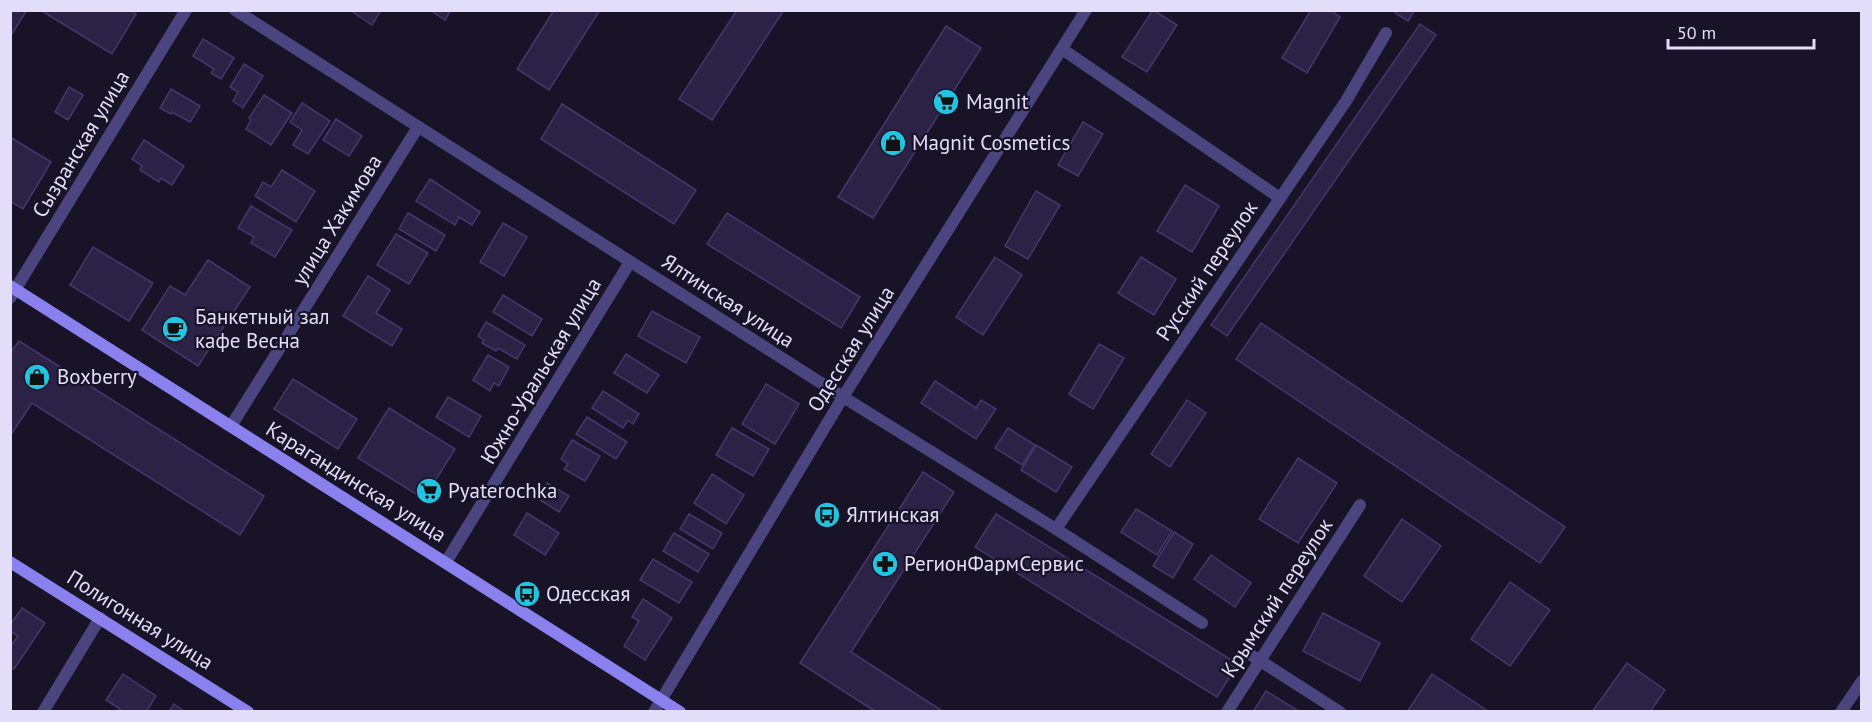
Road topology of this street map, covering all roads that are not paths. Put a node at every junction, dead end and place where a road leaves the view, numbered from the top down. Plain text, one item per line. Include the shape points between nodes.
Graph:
1 (186, 10) edge
2 (235, 10) edge
3 (1086, 10) edge
4 (1386, 33) dead end
5 (1062, 49) junction
6 (418, 127) junction
7 (1280, 198) junction
8 (630, 262) junction
9 (12, 291) edge
10 (843, 397) junction
11 (231, 426) junction
12 (1360, 505) dead end
13 (1056, 529) junction
14 (10, 562) edge
15 (446, 562) junction
16 (100, 618) junction
17 (1202, 623) dead end
18 (1255, 657) junction
19 (1862, 681) edge
20 (662, 700) junction
21 (43, 711) edge
22 (248, 711) edge
23 (654, 711) edge
24 (681, 711) edge
25 (1227, 711) edge
26 (1340, 711) edge
27 (1841, 711) edge

1 - 9 street, Сызранская улица
2 - 6 street, Ялтинская улица
3 - 5 street, Одесская улица
4 - 7 street, Русский переулок
5 - 7 street
5 - 10 street, Одесская улица
6 - 8 street, Ялтинская улица
6 - 11 street, улица Хакимова
7 - 13 street, Русский переулок
8 - 10 street, Ялтинская улица
8 - 15 street, Южно-Уральская улица
9 - 11 main road, Карагандинская улица
10 - 13 street, Ялтинская улица
10 - 20 street, Одесская улица
11 - 15 main road, Карагандинская улица
12 - 18 street, Крымский переулок
13 - 17 street, Ялтинская улица
14 - 16 main road, Полигонная улица
15 - 20 main road, Карагандинская улица
16 - 21 street
16 - 22 main road, Полигонная улица
18 - 25 street, Крымский переулок
18 - 26 street
19 - 27 street
20 - 23 street, Одесская улица
20 - 24 main road, Карагандинская улица

